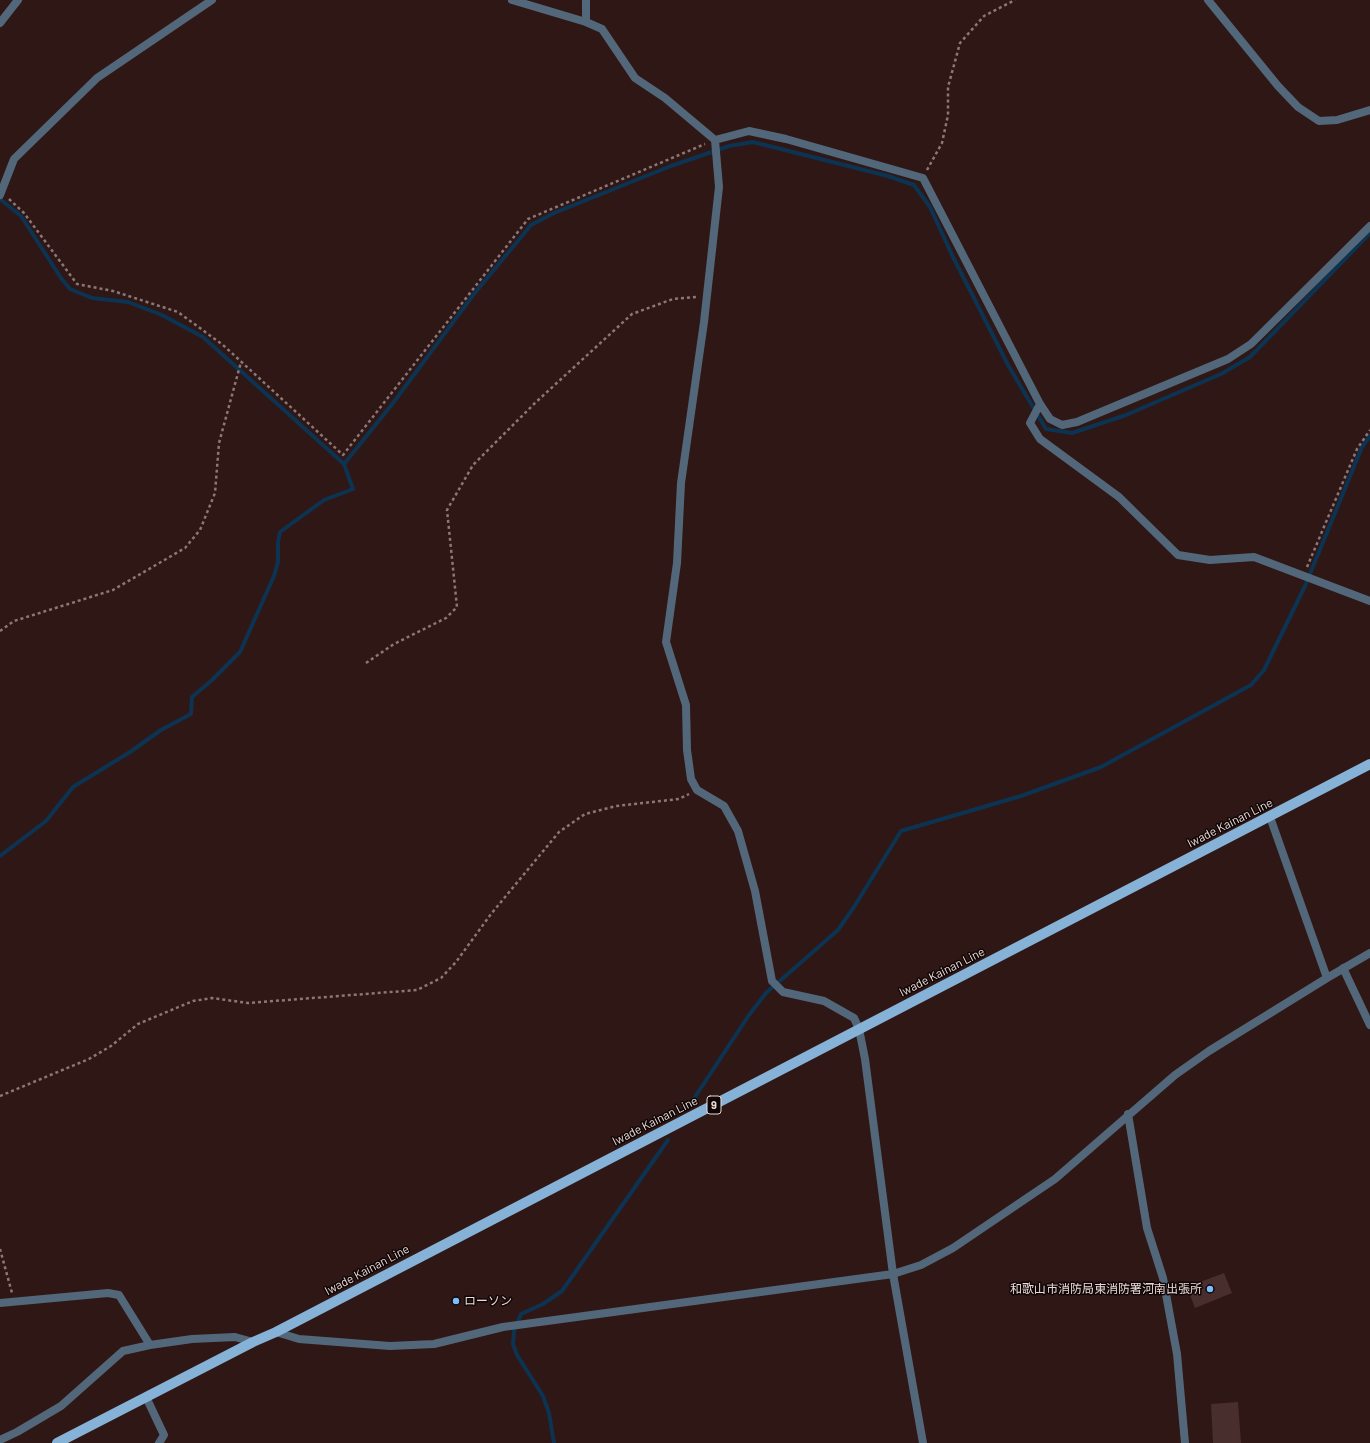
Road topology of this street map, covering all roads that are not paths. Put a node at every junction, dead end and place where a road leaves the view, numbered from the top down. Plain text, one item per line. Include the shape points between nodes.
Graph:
1 (18, 0) edge
2 (212, 0) edge
3 (512, 0) edge
4 (586, 0) edge
5 (1208, 0) edge
6 (586, 22) junction
7 (0, 23) edge
8 (1370, 110) edge
9 (715, 140) junction
10 (1, 194) edge
11 (1370, 226) edge
12 (1040, 404) junction
13 (1370, 601) edge
14 (1370, 764) edge
15 (1270, 817) junction
16 (1370, 953) edge
17 (1343, 968) junction
18 (1327, 978) junction
19 (1370, 1025) edge
20 (859, 1029) junction
21 (1128, 1114) junction
22 (893, 1274) junction
23 (0, 1303) edge
24 (276, 1332) junction
25 (254, 1342) junction
26 (150, 1345) junction
27 (146, 1397) junction
28 (0, 1440) edge
29 (57, 1443) edge
30 (159, 1443) edge
31 (923, 1443) edge
32 (1185, 1443) edge

1 - 7 street
2 - 10 street via 97,78 14,159
3 - 6 street
4 - 6 street
5 - 8 street via 1298,107 1319,121 1337,120
6 - 9 street via 602,29 635,78 665,98
9 - 12 street via 749,131 923,178
9 - 20 street via 719,187 707,297 681,483 677,563 666,642 686,705 687,750 691,779 697,790 724,806 738,831 755,891 772,981 783,992 824,1001 854,1018
11 - 12 street via 1251,344 1228,359 1077,422 1062,425 1050,419
12 - 13 street via 1030,423 1040,440 1119,497 1178,555 1210,560 1254,557
14 - 15 main road, Iwade Kainan Line / 9
15 - 18 street
15 - 20 main road, Iwade Kainan Line / 9
16 - 17 street
17 - 18 street
17 - 19 street
18 - 21 street via 1175,1074
20 - 22 street
20 - 24 main road, Iwade Kainan Line / 9
21 - 22 street via 1055,1179 988,1226 921,1265
21 - 32 street via 1147,1228 1162,1278 1177,1354
22 - 24 street via 503,1327 434,1344 360,1344 299,1339
22 - 31 street
23 - 26 street via 108,1293 119,1295
24 - 25 main road, Iwade Kainan Line / 9
25 - 26 street via 235,1337 192,1339
25 - 27 main road, Iwade Kainan Line / 9
26 - 28 street via 123,1352 61,1406
27 - 29 main road, Iwade Kainan Line / 9
27 - 30 street via 164,1435

